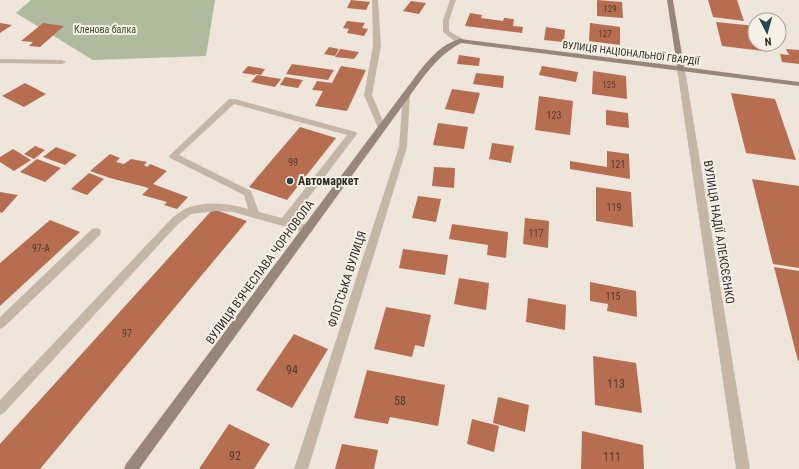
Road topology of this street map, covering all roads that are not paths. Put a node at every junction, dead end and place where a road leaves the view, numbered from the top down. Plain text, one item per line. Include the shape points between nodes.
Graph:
1 (375, 0) edge
2 (453, 0) edge
3 (670, 0) edge
4 (460, 41) junction
5 (0, 61) edge
6 (62, 62) dead end
7 (681, 69) junction
8 (799, 84) edge
9 (406, 95) junction
10 (382, 128) junction
11 (255, 214) junction
12 (284, 223) junction
13 (308, 229) junction
14 (96, 232) dead end
15 (0, 324) edge
16 (0, 409) edge
17 (131, 469) edge
18 (301, 469) edge
19 (743, 469) edge

1 - 10 street via 377,46 368,95
2 - 4 street via 446,20 446,32
3 - 7 street, ВУЛИЦЯ НАДІЇ АЛЕКСЄЄНКО
4 - 7 street, ВУЛИЦЯ НАЦІОНАЛЬНОЇ ГВАРДІЇ
4 - 9 street, ВУЛИЦЯ В'ЯЧЕСЛАВА ЧОРНОВОЛА via 449,45 437,55
5 - 6 street
7 - 8 street, ВУЛИЦЯ НАЦІОНАЛЬНОЇ ГВАРДІЇ
7 - 19 street, ВУЛИЦЯ НАДІЇ АЛЕКСЄЄНКО
9 - 10 street, ВУЛИЦЯ В'ЯЧЕСЛАВА ЧОРНОВОЛА
9 - 18 street, ФЛОТСЬКА ВУЛИЦЯ via 403,147
10 - 13 street, ВУЛИЦЯ В'ЯЧЕСЛАВА ЧОРНОВОЛА
11 - 12 street
11 - 12 street via 248,193 173,156 232,101 353,134
11 - 16 street via 217,207 189,210
12 - 13 street
13 - 17 street, ВУЛИЦЯ В'ЯЧЕСЛАВА ЧОРНОВОЛА
14 - 15 street

